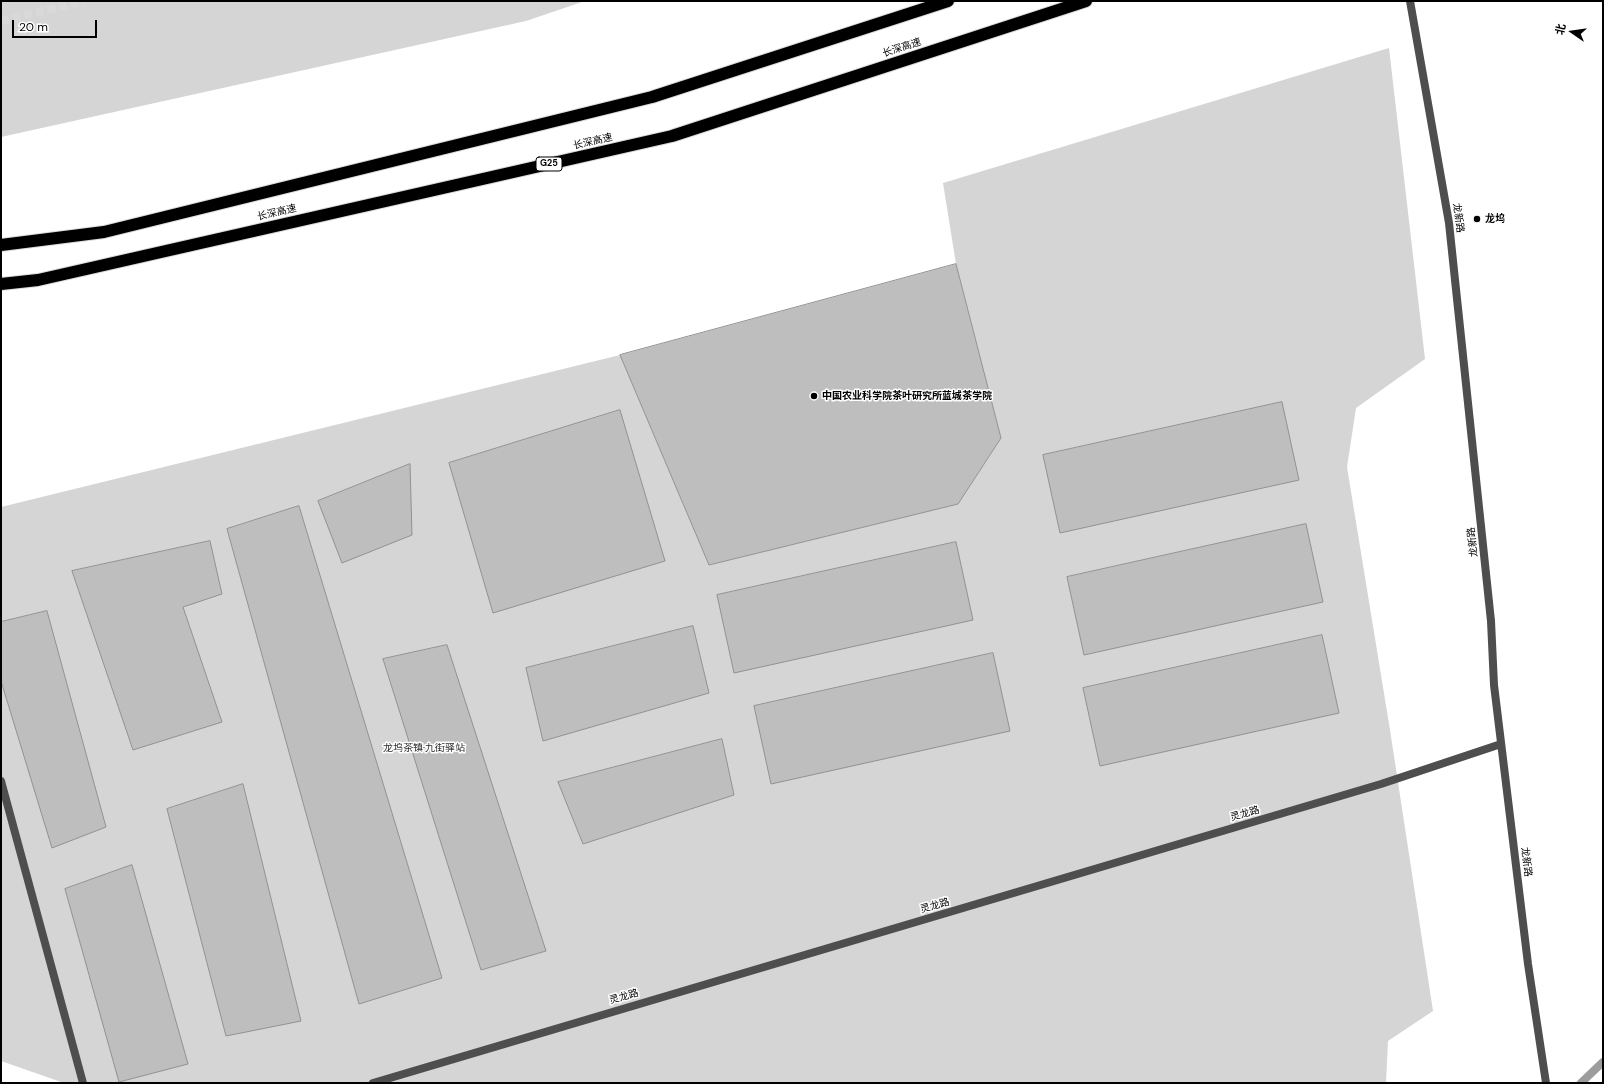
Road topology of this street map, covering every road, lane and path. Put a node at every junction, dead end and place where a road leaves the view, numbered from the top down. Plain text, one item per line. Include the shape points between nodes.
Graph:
1 (948, 1) edge
2 (1086, 1) edge
3 (1410, 1) edge
4 (1, 245) edge
5 (1, 284) edge
6 (1501, 744) junction
7 (1, 781) edge
8 (83, 1083) edge
9 (373, 1083) edge
10 (1546, 1083) edge

1 - 4 highway via 652,97 104,232
2 - 5 highway, 长深高速 / G25 via 672,136 38,280
3 - 6 street, 龙新路 via 1449,223 1491,621 1494,686
6 - 9 street, 灵龙路 via 1374,787
6 - 10 street, 龙新路 via 1528,964
7 - 8 street

